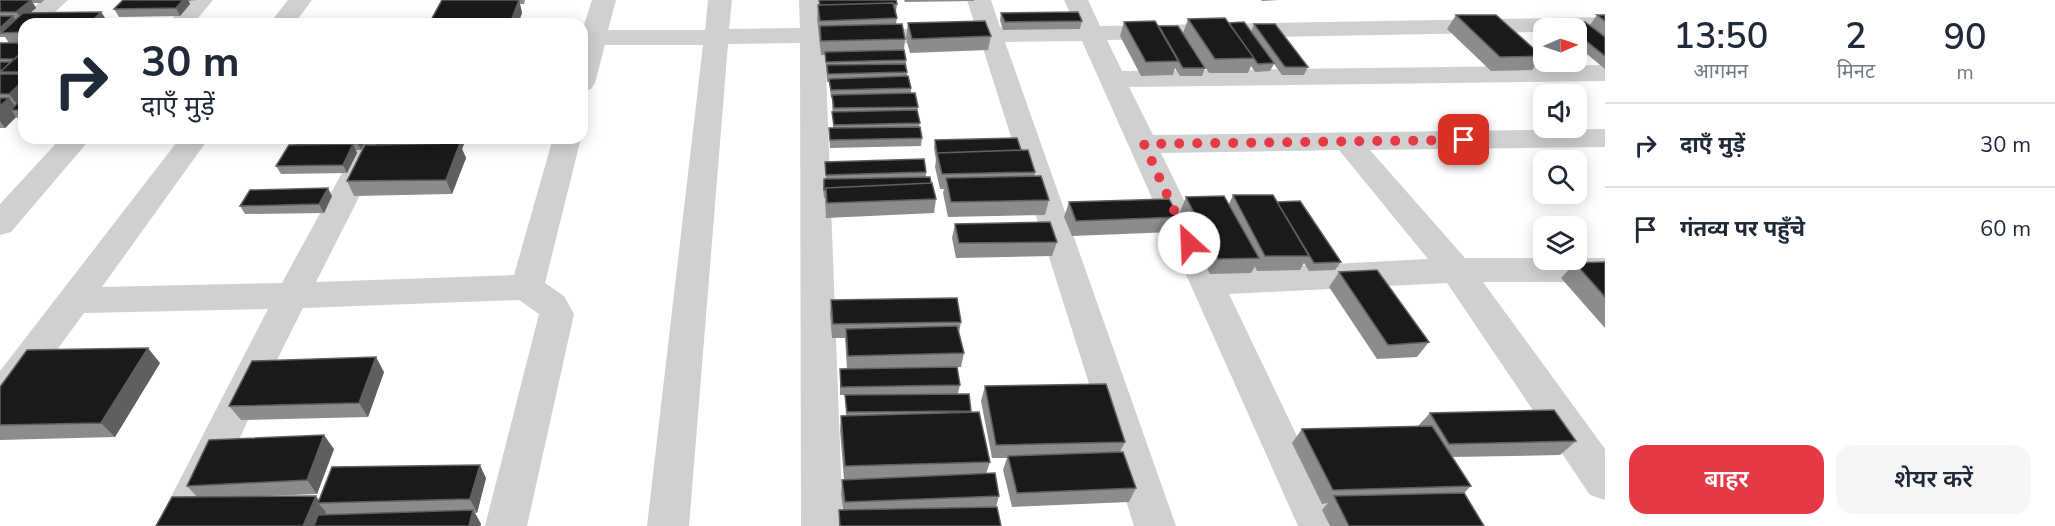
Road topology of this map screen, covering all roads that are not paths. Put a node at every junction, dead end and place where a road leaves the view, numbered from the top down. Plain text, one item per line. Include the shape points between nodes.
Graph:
1 (56, 0) edge
2 (201, 0) edge
3 (300, 0) edge
4 (604, 0) edge
5 (720, 0) edge
6 (811, 0) edge
7 (979, 0) edge
8 (1076, 0) edge
9 (36, 18) edge
10 (185, 18) edge
11 (286, 18) edge
12 (1605, 24) edge
13 (1091, 33) junction
14 (989, 34) junction
15 (812, 36) junction
16 (717, 37) junction
17 (588, 38) edge
18 (1113, 79) junction
19 (1599, 79) edge
20 (1605, 138) edge
21 (1347, 142) junction
22 (72, 144) edge
23 (191, 144) edge
24 (372, 144) edge
25 (565, 144) edge
26 (1144, 144) junction
27 (0, 224) edge
28 (1456, 270) junction
29 (1605, 270) edge
30 (1207, 282) junction
31 (527, 287) junction
32 (292, 296) junction
33 (74, 300) junction
34 (0, 399) edge
35 (1605, 482) edge
36 (177, 526) edge
37 (506, 526) edge
38 (668, 526) edge
39 (822, 526) edge
40 (1155, 526) edge
41 (1318, 526) edge

1 - 9 street
2 - 10 street
3 - 11 street
4 - 17 street
5 - 16 street
6 - 15 street
7 - 14 street
8 - 13 street
12 - 13 street
13 - 14 street
13 - 18 street
14 - 15 street
14 - 40 street
15 - 16 street
15 - 39 street
16 - 17 street
16 - 38 street
18 - 19 street
18 - 26 street
20 - 21 street
21 - 26 street
21 - 28 street
22 - 27 street
23 - 33 street
24 - 32 street
25 - 31 street
26 - 30 street
28 - 29 street
28 - 30 street
28 - 35 street
30 - 41 street
31 - 32 street
31 - 37 street via 549,301 557,314
32 - 33 street
32 - 36 street
33 - 34 street

